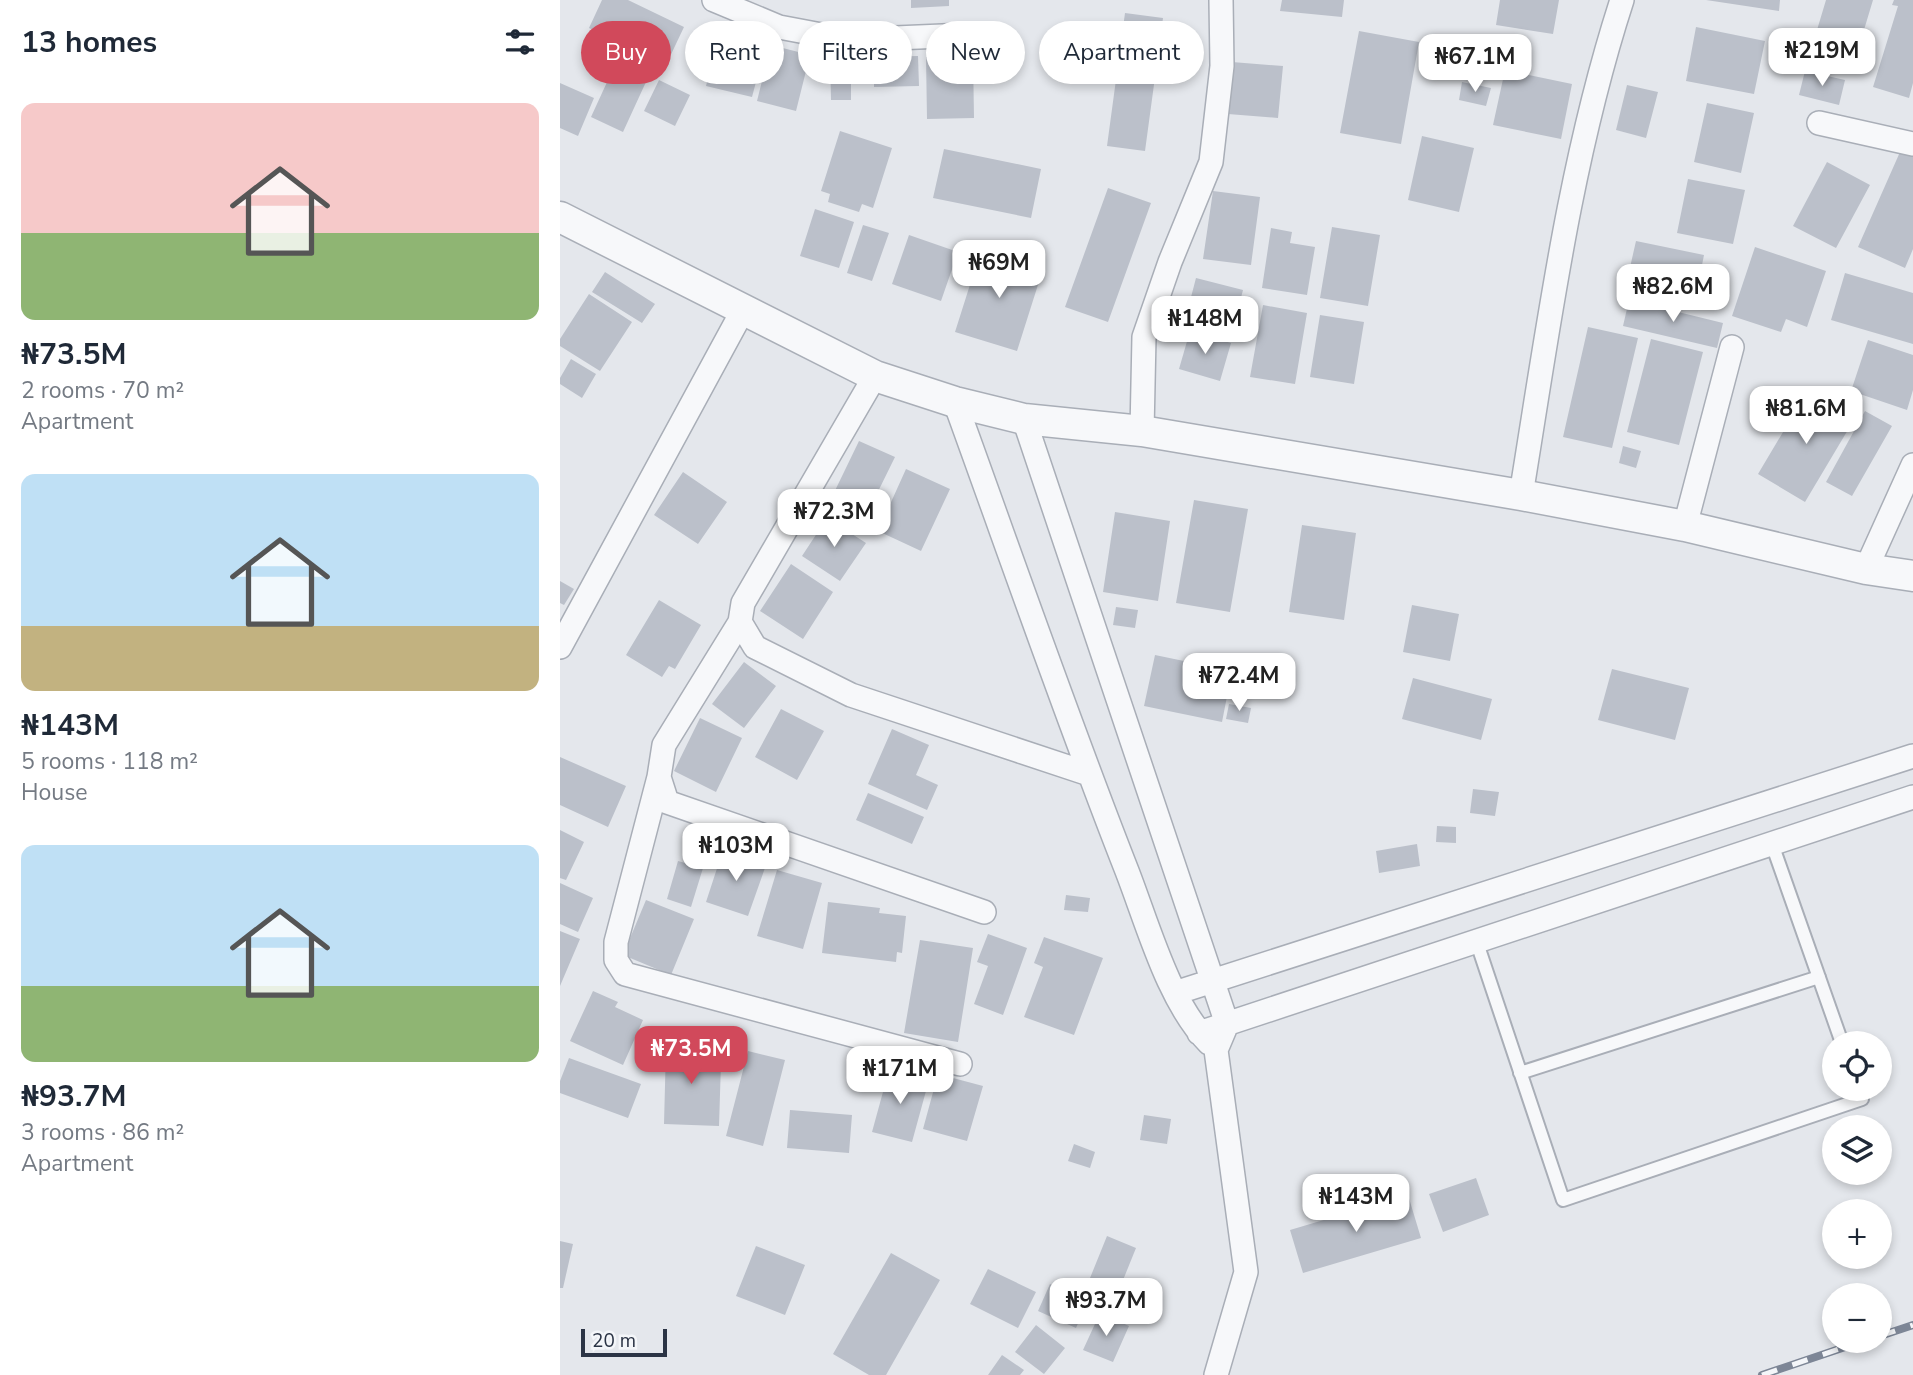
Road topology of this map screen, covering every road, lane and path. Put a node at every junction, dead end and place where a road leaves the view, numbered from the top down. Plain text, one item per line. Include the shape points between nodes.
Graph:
1 (715, 0) edge
2 (1221, 0) edge
3 (1622, 0) edge
4 (926, 37) edge
5 (1819, 123) dead end
6 (1913, 144) edge
7 (560, 218) edge
8 (743, 310) junction
9 (1732, 347) dead end
10 (875, 376) junction
11 (955, 402) junction
12 (1024, 419) junction
13 (1142, 431) junction
14 (1913, 465) edge
15 (1521, 495) junction
16 (1685, 526) junction
17 (1866, 569) junction
18 (1913, 576) edge
19 (740, 622) junction
20 (560, 647) edge
21 (1913, 757) edge
22 (1089, 774) junction
23 (659, 777) junction
24 (1913, 797) edge
25 (1772, 844) junction
26 (984, 912) dead end
27 (1476, 940) junction
28 (1819, 977) junction
29 (1213, 980) junction
30 (1175, 993) junction
31 (1227, 1024) junction
32 (1838, 1031) edge
33 (1199, 1033) junction
34 (1216, 1050) junction
35 (960, 1064) dead end
36 (1520, 1073) junction
37 (1856, 1101) edge
38 (1216, 1375) edge

1 - 4 street via 779,27 848,40
2 - 13 street via 1222,66 1211,162 1144,337
3 - 15 street via 1565,227
5 - 6 street
7 - 8 street
8 - 10 street
8 - 20 street
9 - 16 street
10 - 11 street
10 - 19 street via 743,603
11 - 12 street
11 - 22 street
12 - 13 street
12 - 29 street
13 - 15 street
14 - 17 street
15 - 16 street
16 - 17 street
17 - 18 street
19 - 22 street via 755,647 851,695
19 - 23 street via 664,746
21 - 29 street
22 - 30 street
23 - 26 street via 667,802
23 - 35 street via 616,942 616,960 625,974
24 - 25 street
25 - 27 street
25 - 28 lane
27 - 31 street
27 - 36 lane
28 - 32 lane
28 - 36 lane
29 - 30 street
29 - 31 street
30 - 33 street
31 - 33 street
31 - 34 street
33 - 34 street
34 - 38 street via 1246,1272
36 - 37 lane via 1563,1200

